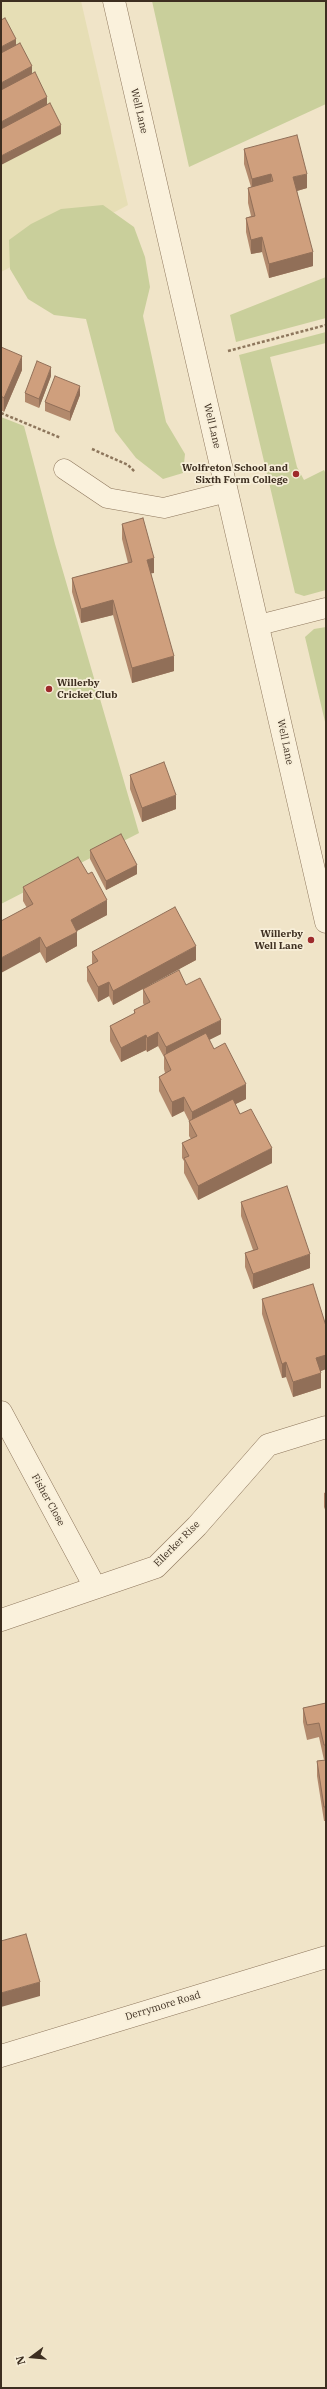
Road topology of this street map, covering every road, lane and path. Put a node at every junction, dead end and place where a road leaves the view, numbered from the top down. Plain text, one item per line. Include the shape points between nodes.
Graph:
1 (114, 1) edge
2 (326, 325) edge
3 (196, 359) junction
4 (64, 469) dead end
5 (227, 492) junction
6 (326, 608) edge
7 (259, 625) junction
8 (319, 864) edge
9 (326, 922) edge
10 (1, 1412) edge
11 (326, 1427) edge
12 (96, 1587) junction
13 (1, 1620) edge
14 (326, 1957) edge
15 (1, 2056) edge

1 - 3 street, Well Lane
2 - 3 path
3 - 5 street, Well Lane
4 - 5 lane via 107,498 164,508
5 - 7 street, Well Lane
6 - 7 lane
7 - 8 street, Well Lane
8 - 9 street, Well Lane
10 - 12 street, Fisher Close
11 - 12 street, Ellerker Rise via 268,1445 197,1526 156,1568
12 - 13 street, Ellerker Rise
14 - 15 street, Derrymore Road

